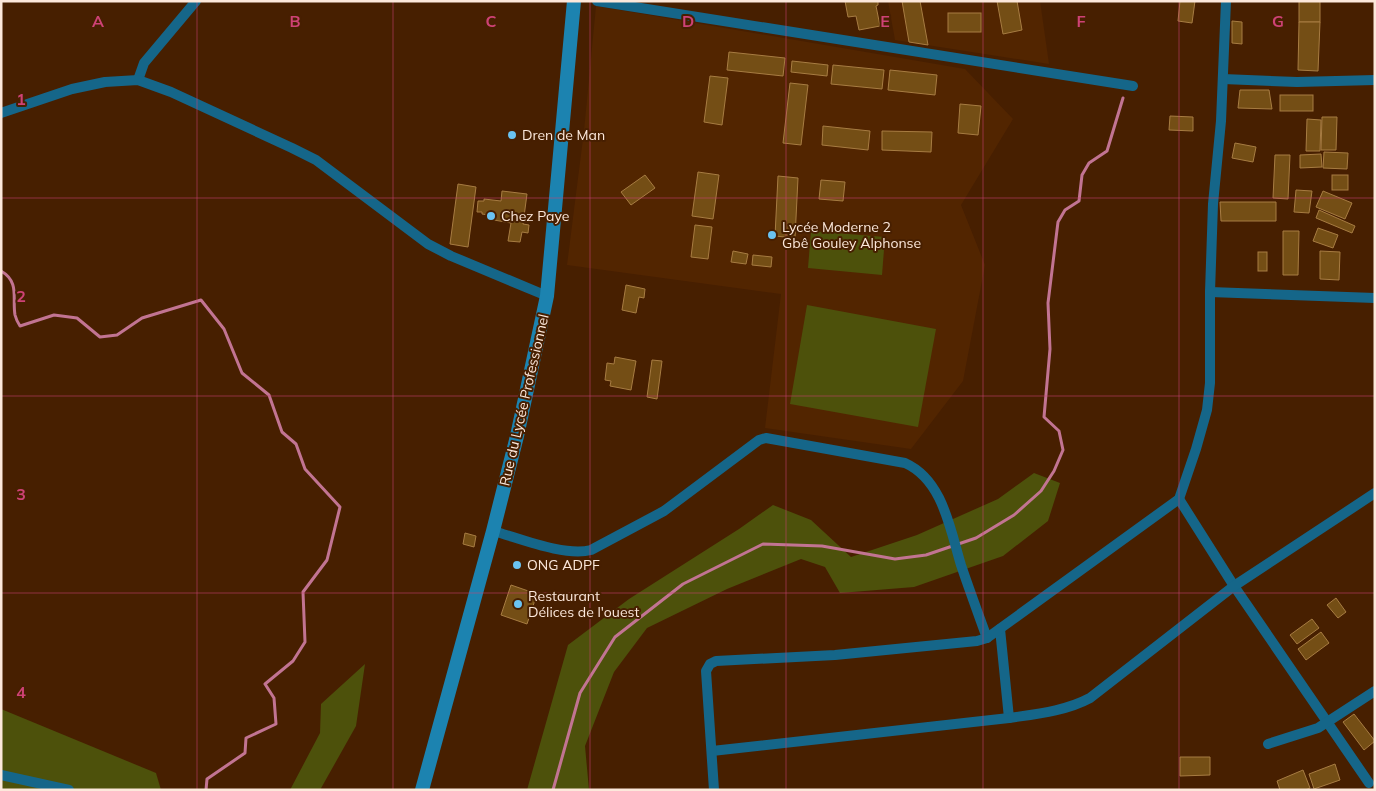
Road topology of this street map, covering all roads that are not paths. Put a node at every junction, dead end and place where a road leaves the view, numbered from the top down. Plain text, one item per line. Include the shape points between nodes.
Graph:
1 (196, 1) edge
2 (574, 1) edge
3 (597, 1) edge
4 (1226, 1) edge
5 (1223, 79) junction
6 (138, 80) junction
7 (1375, 80) edge
8 (1133, 86) dead end
9 (1, 113) edge
10 (1210, 292) junction
11 (547, 296) junction
12 (1375, 298) edge
13 (1375, 493) edge
14 (1179, 499) junction
15 (493, 531) junction
16 (1234, 586) junction
17 (1000, 629) junction
18 (987, 638) junction
19 (1375, 691) edge
20 (1009, 718) junction
21 (1328, 721) junction
22 (1268, 744) dead end
23 (712, 751) junction
24 (1, 775) edge
25 (1368, 783) dead end
26 (69, 790) edge
27 (422, 790) edge
28 (714, 790) edge

1 - 6 street via 144,64
2 - 11 main road, Rue du Lycée Professionnel
3 - 8 street
4 - 5 street
5 - 7 street via 1297,82
5 - 10 street
6 - 9 street via 72,89
6 - 11 street via 171,92 316,160 428,244
10 - 12 street
10 - 14 street via 1211,353 1207,410
11 - 15 main road, Rue du Lycée Professionnel
13 - 16 street
14 - 16 street
14 - 17 street
15 - 18 street via 563,550 580,553 591,550 664,511 766,438 905,463 924,476 937,494
15 - 27 main road, Rue du Lycée Professionnel
16 - 20 street via 1090,698 1047,712
16 - 21 street
17 - 18 street
17 - 20 street
18 - 23 street via 835,655 716,660 706,671
19 - 21 street
20 - 23 street
21 - 22 street via 1311,731
21 - 25 street
23 - 28 street
24 - 26 street

